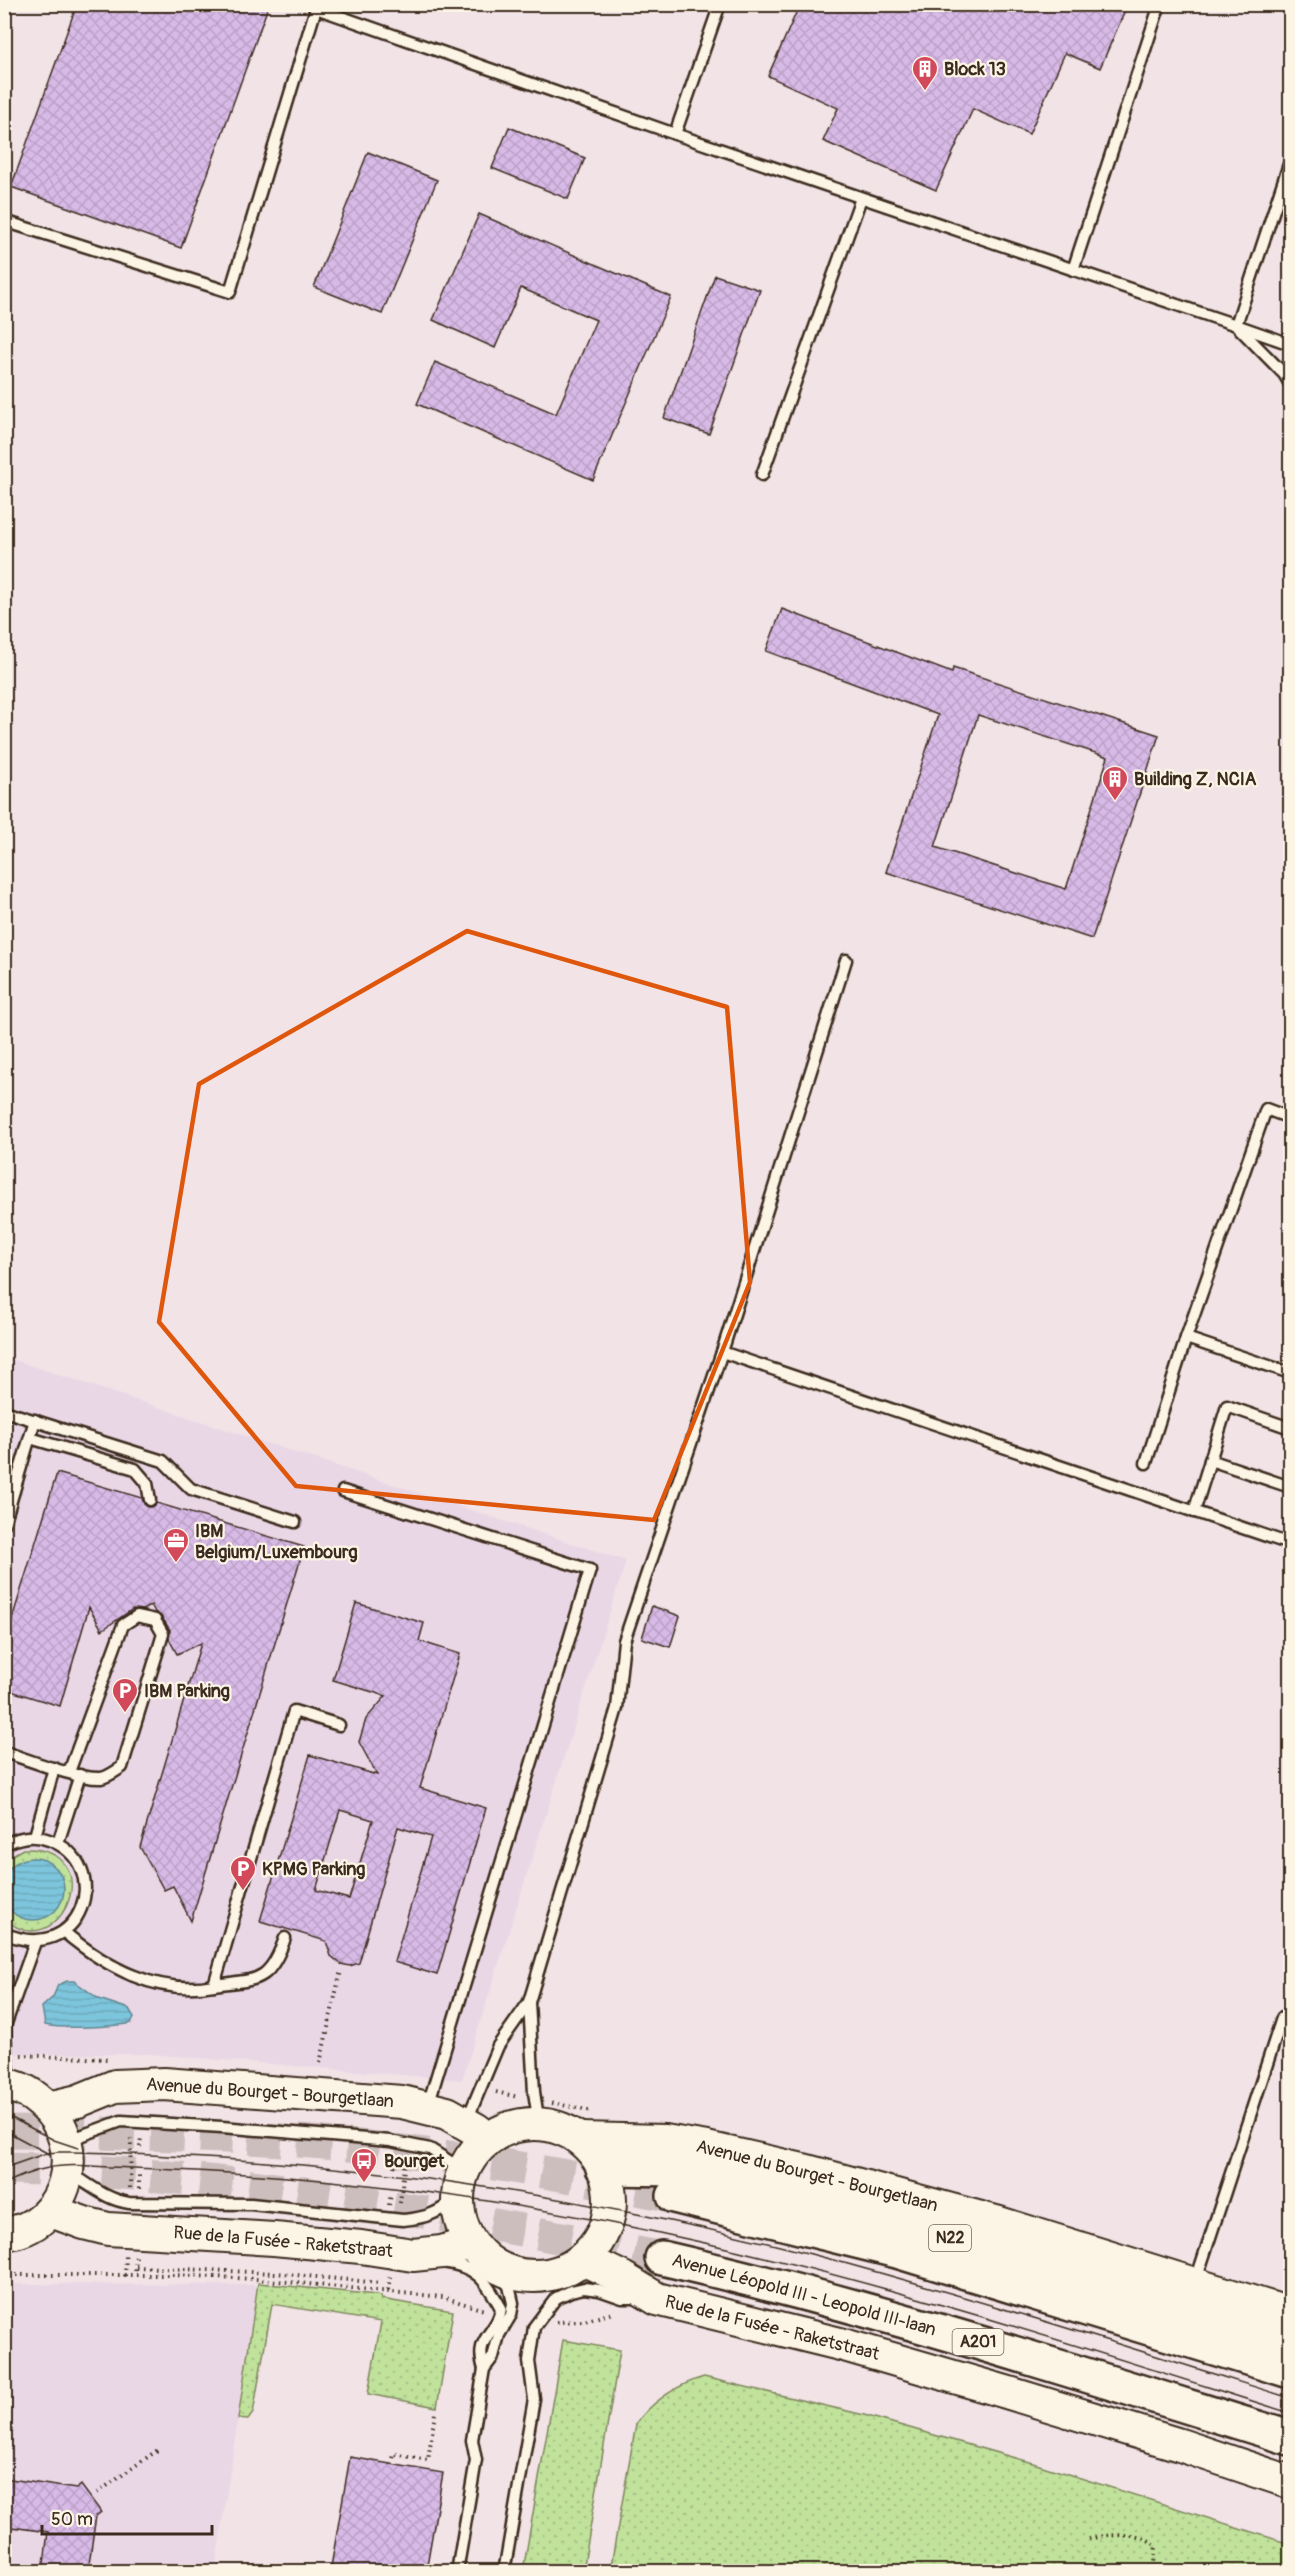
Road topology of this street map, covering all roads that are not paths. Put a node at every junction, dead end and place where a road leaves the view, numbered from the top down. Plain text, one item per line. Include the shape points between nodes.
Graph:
1 (720, 4) edge
2 (1160, 4) edge
3 (317, 6) edge
4 (675, 134) junction
5 (1290, 160) edge
6 (861, 198) junction
7 (4, 221) edge
8 (1073, 270) junction
9 (1236, 326) junction
10 (1290, 344) edge
11 (1290, 384) edge
12 (762, 475) dead end
13 (846, 960) dead end
14 (1290, 1118) edge
15 (1186, 1338) junction
16 (722, 1352) junction
17 (1290, 1373) edge
18 (4, 1410) edge
19 (35, 1420) junction
20 (1290, 1428) edge
21 (30, 1438) junction
22 (1210, 1460) junction
23 (1146, 1463) dead end
24 (1290, 1487) edge
25 (343, 1491) dead end
26 (150, 1500) dead end
27 (1194, 1512) junction
28 (295, 1522) dead end
29 (4, 1524) edge
30 (1290, 1544) edge
31 (339, 1725) dead end
32 (4, 1752) edge
33 (54, 1768) junction
34 (69, 1772) junction
35 (80, 1775) junction
36 (35, 1836) junction
37 (58, 1843) junction
38 (4, 1845) edge
39 (64, 1932) junction
40 (4, 1933) edge
41 (285, 1938) dead end
42 (35, 1942) junction
43 (213, 1985) junction
44 (529, 2002) junction
45 (1282, 2018) dead end
46 (7, 2075) edge
47 (428, 2107) junction
48 (48, 2108) junction
49 (539, 2124) junction
50 (475, 2132) junction
51 (580, 2139) junction
52 (66, 2141) junction
53 (603, 2168) junction
54 (68, 2172) junction
55 (460, 2184) junction
56 (674, 2196) tunnel mouth
57 (51, 2211) junction
58 (129, 2217) junction
59 (4, 2234) edge
60 (468, 2241) junction
61 (403, 2253) junction
62 (662, 2258) tunnel mouth
63 (583, 2259) junction
64 (492, 2265) junction
65 (1195, 2283) junction
66 (657, 2299) junction
67 (1290, 2314) edge
68 (1290, 2341) edge
69 (484, 2369) junction
70 (1290, 2371) edge
71 (1290, 2438) edge
72 (1289, 2481) edge
73 (457, 2571) edge
74 (504, 2571) edge

1 - 4 lane
2 - 8 lane
3 - 4 lane
3 - 7 lane via 230,292
4 - 6 lane
5 - 9 lane
6 - 8 lane
6 - 12 lane
8 - 9 lane
9 - 10 lane
9 - 11 lane
13 - 16 lane
14 - 15 lane via 1266,1109
15 - 17 lane
15 - 23 lane
16 - 27 lane
16 - 44 lane via 624,1641 617,1708
18 - 19 lane
19 - 21 lane
19 - 28 lane via 164,1461 191,1489
20 - 22 lane via 1227,1407
21 - 26 lane via 135,1469 147,1483
21 - 29 lane
22 - 24 lane
22 - 27 lane
25 - 47 lane via 591,1570
27 - 30 lane
31 - 43 lane via 294,1712
32 - 33 lane
33 - 34 lane
33 - 36 lane
34 - 35 lane
34 - 35 lane via 123,1625 136,1616 155,1620 163,1634 122,1767 103,1778
35 - 37 lane
36 - 37 lane
36 - 38 lane
37 - 39 lane via 80,1865 85,1880 80,1911
39 - 42 lane
39 - 43 lane via 97,1957 144,1980 183,1988
40 - 42 lane
41 - 43 lane via 278,1960 266,1973 250,1980
42 - 46 lane via 5,2026
44 - 49 lane
44 - 50 lane via 498,2046
45 - 65 lane
46 - 48 street
47 - 48 street, Avenue du Bourget - Bourgetlaan via 164,2084 115,2086
47 - 50 street, Avenue du Bourget - Bourgetlaan
48 - 52 street
49 - 50 street
49 - 51 street
50 - 55 street via 472,2155
51 - 53 street
51 - 65 street, Avenue du Bourget - Bourgetlaan via 665,2140 728,2152 999,2223
52 - 54 street
52 - 55 lane, Avenue du Bourget - Bourgetlaan via 112,2123 132,2121 407,2145 430,2149
53 - 63 street via 609,2187 607,2223
53 - 68 main road, N22 via 685,2169 789,2192
54 - 57 street
54 - 58 lane, Rue de la Fusée - Raketstraat via 116,2201
55 - 58 lane, Rue de la Fusée - Raketstraat via 442,2211 425,2218 398,2219 251,2204
55 - 60 street via 459,2217
56 - 70 main road via 897,2251
57 - 58 street, Rue de la Fusée - Raketstraat via 84,2223
57 - 59 street via 31,2226
58 - 61 street, Rue de la Fusée - Raketstraat
60 - 61 street, Rue de la Fusée - Raketstraat via 442,2252
60 - 64 street
61 - 69 lane via 460,2264 483,2279 501,2308 482,2343
62 - 71 main road, Avenue Léopold III - Leopold III-laan / A201 via 968,2338
63 - 64 street via 548,2276 528,2277
63 - 66 street, Rue de la Fusée - Raketstraat
64 - 69 lane via 508,2286 513,2303 493,2356
65 - 67 street, Avenue du Bourget - Bourgetlaan
66 - 72 street, Rue de la Fusée - Raketstraat via 974,2382
66 - 74 lane via 622,2298 584,2288 556,2298 534,2326 529,2361 534,2399
69 - 73 lane via 472,2440 476,2460

